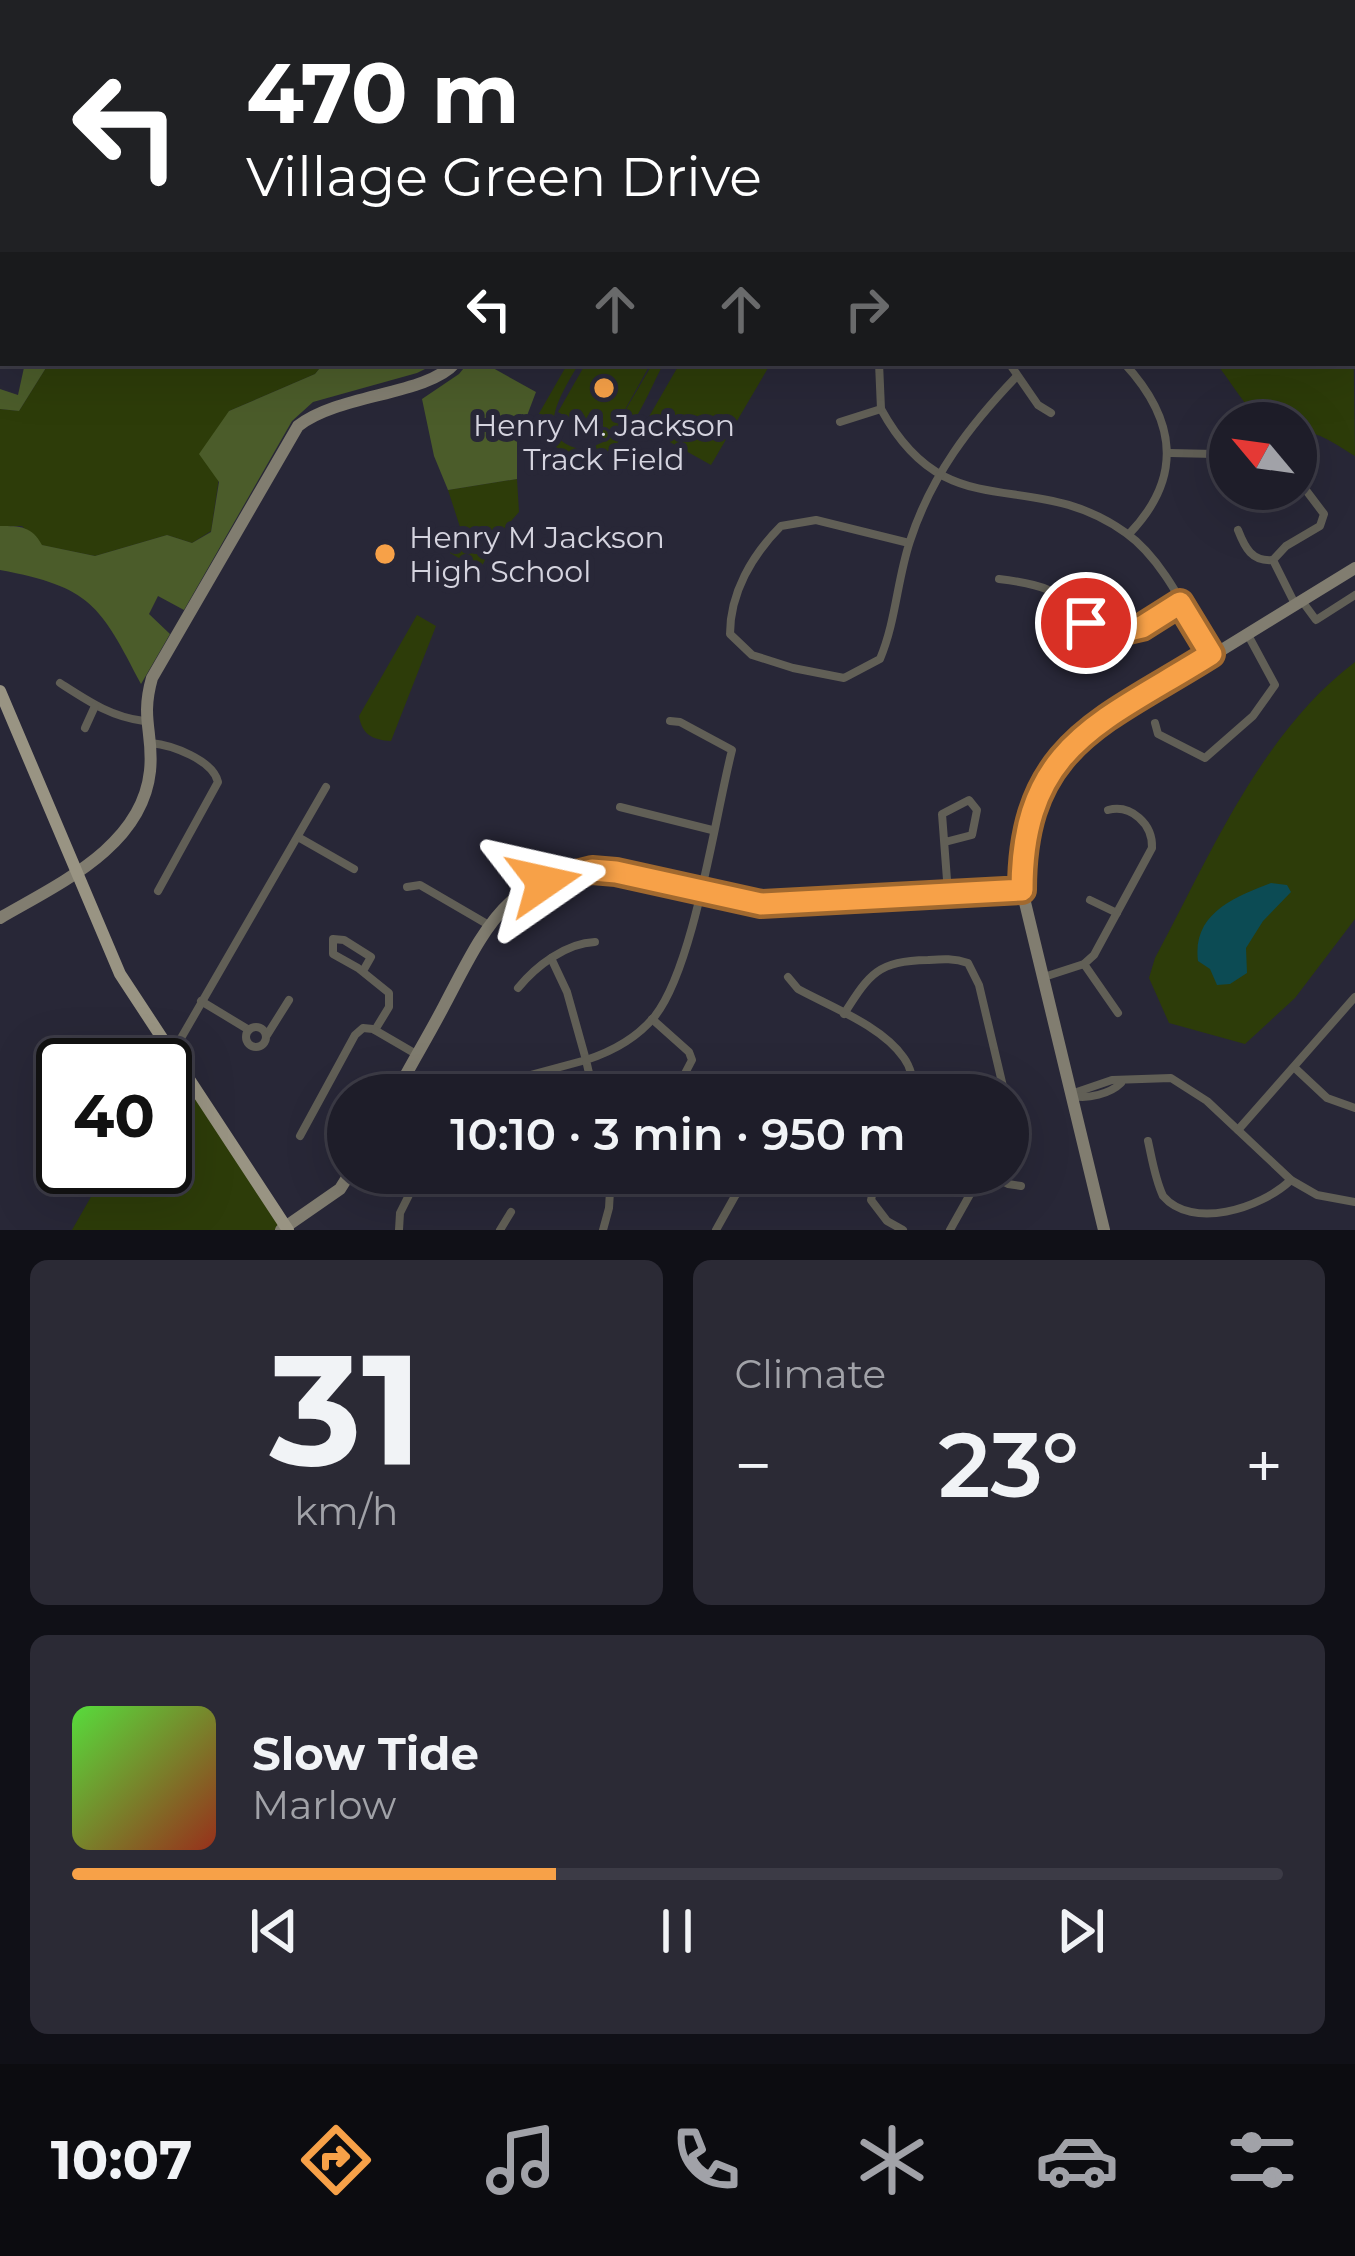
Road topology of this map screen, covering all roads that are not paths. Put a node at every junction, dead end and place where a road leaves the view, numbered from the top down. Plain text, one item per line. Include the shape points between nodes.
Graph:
1 (452, 366) edge
2 (879, 366) edge
3 (1010, 366) edge
4 (1126, 366) edge
5 (1016, 377) junction
6 (881, 409) junction
7 (1051, 413) dead end
8 (840, 422) dead end
9 (1169, 453) junction
10 (1209, 454) edge
11 (939, 476) junction
12 (1317, 505) edge
13 (1238, 530) dead end
14 (1129, 535) junction
15 (909, 543) junction
16 (1273, 560) junction
17 (1355, 568) edge
18 (999, 579) dead end
19 (1355, 595) edge
20 (1180, 603) junction
21 (1299, 603) junction
22 (1247, 633) junction
23 (1211, 654) junction
24 (61, 682) dead end
25 (0, 691) edge
26 (95, 706) junction
27 (144, 721) junction
28 (670, 721) dead end
29 (1155, 724) dead end
30 (85, 728) dead end
31 (151, 743) junction
32 (326, 788) dead end
33 (620, 807) dead end
34 (1108, 810) dead end
35 (712, 830) junction
36 (298, 837) junction
37 (944, 842) junction
38 (354, 869) dead end
39 (77, 872) junction
40 (407, 887) dead end
41 (1022, 890) junction
42 (158, 891) dead end
43 (700, 891) junction
44 (948, 893) junction
45 (1090, 900) dead end
46 (1117, 914) junction
47 (0, 918) edge
48 (487, 924) junction
49 (595, 942) dead end
50 (551, 958) junction
51 (1084, 964) junction
52 (362, 971) junction
53 (788, 977) dead end
54 (1042, 977) junction
55 (518, 988) dead end
56 (1355, 998) edge
57 (290, 1000) dead end
58 (201, 1001) junction
59 (1118, 1013) dead end
60 (844, 1014) junction
61 (652, 1019) junction
62 (249, 1030) junction
63 (375, 1030) junction
64 (266, 1036) junction
65 (162, 1038) edge
66 (180, 1038) edge
67 (416, 1054) junction
68 (586, 1060) junction
69 (1296, 1069) junction
70 (406, 1074) edge
71 (534, 1074) edge
72 (589, 1074) edge
73 (685, 1074) edge
74 (911, 1074) edge
75 (1000, 1074) edge
76 (192, 1084) edge
77 (1070, 1095) junction
78 (1355, 1108) edge
79 (1238, 1130) junction
80 (300, 1136) dead end
81 (1148, 1141) dead end
82 (1291, 1180) junction
83 (333, 1194) edge
84 (410, 1194) edge
85 (608, 1194) edge
86 (736, 1194) edge
87 (872, 1194) edge
88 (971, 1194) edge
89 (1355, 1202) edge
90 (511, 1212) dead end
91 (285, 1229) edge
92 (399, 1230) edge
93 (500, 1230) edge
94 (603, 1230) edge
95 (716, 1230) edge
96 (903, 1230) edge
97 (950, 1230) edge
98 (1104, 1230) edge

1 - 27 street via 315,412 298,426 152,678
2 - 6 street
3 - 5 street
4 - 9 street via 1156,407
5 - 7 street
5 - 11 street
6 - 8 street
6 - 11 street via 898,440
9 - 10 street
9 - 14 street via 1156,498
11 - 14 street via 1082,507
11 - 15 street
12 - 16 street via 1322,521
13 - 16 street via 1254,557
14 - 20 street
15 - 15 street via 816,520 781,526 752,561 730,608 730,634 752,655 794,668 844,678 863,671 887,642
16 - 21 street
17 - 21 street
18 - 20 street via 1044,584 1103,636 1142,627
19 - 21 street via 1316,620
20 - 23 street
21 - 22 street
22 - 23 street
22 - 29 street via 1275,685 1253,716 1205,758 1158,734
23 - 41 street via 1061,757 1026,826
24 - 26 street
25 - 39 main road
26 - 27 street
26 - 30 street
27 - 31 street
28 - 35 street via 732,750
31 - 39 street via 150,775 131,823
31 - 42 street via 212,769 218,782
32 - 36 street
33 - 35 street
34 - 46 street via 1142,820 1153,842
35 - 43 street
36 - 38 street
36 - 58 street
37 - 37 street via 942,814 963,800 975,804 972,836
37 - 44 street
39 - 47 street
39 - 65 main road via 120,974
40 - 48 street via 420,885
41 - 44 street
41 - 54 street
43 - 44 street via 761,904
43 - 48 street via 578,872 517,895
43 - 61 street via 676,977
45 - 46 street
46 - 51 street
48 - 67 street
49 - 50 street
50 - 55 street
50 - 68 street
51 - 54 street
51 - 59 street
52 - 52 street via 333,954 333,939 371,958
52 - 63 street via 389,993
53 - 60 street
54 - 77 street
56 - 69 street
57 - 64 street
58 - 62 street
58 - 66 street
60 - 74 street via 888,1042
60 - 75 street via 866,979 897,961 968,963
61 - 68 street via 621,1047
61 - 73 street via 689,1052
62 - 64 street
62 - 64 street via 253,1047
63 - 67 street
63 - 80 street via 356,1035
67 - 70 street
68 - 71 street
68 - 72 street
69 - 78 street via 1327,1098
69 - 79 street
76 - 91 main road
77 - 79 street via 1154,1077 1187,1085
77 - 98 street
79 - 82 street
81 - 82 street via 1161,1193 1196,1223 1228,1222
82 - 89 street
83 - 91 street
84 - 92 street
85 - 94 street
86 - 95 street
87 - 96 street via 887,1221
88 - 97 street
90 - 93 street

